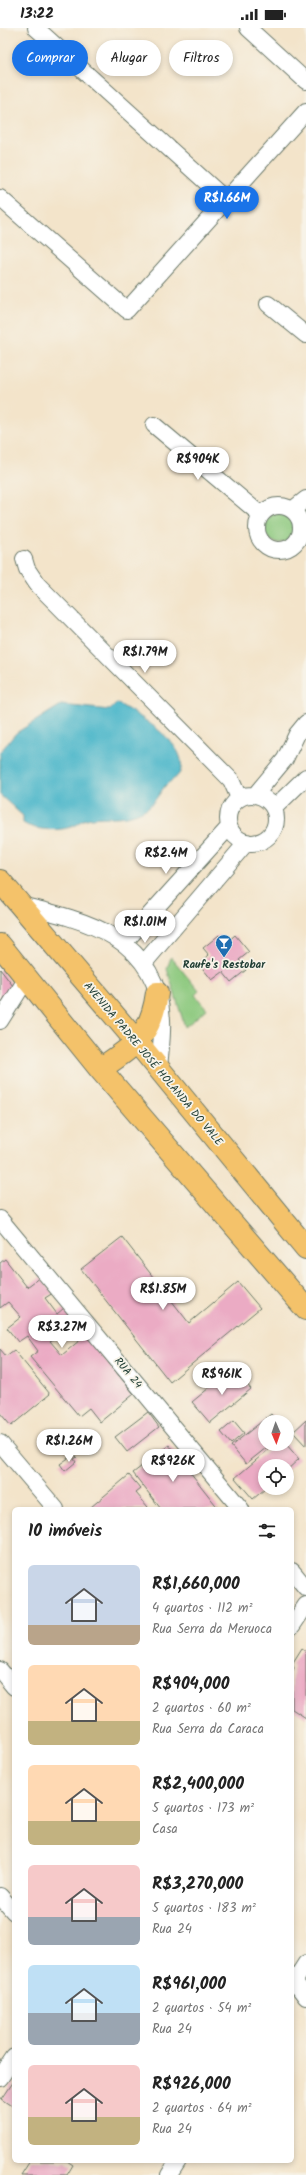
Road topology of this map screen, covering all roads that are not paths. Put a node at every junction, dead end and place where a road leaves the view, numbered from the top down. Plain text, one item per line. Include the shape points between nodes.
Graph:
1 (36, 28) edge
2 (248, 28) edge
3 (306, 81) edge
4 (306, 111) edge
5 (0, 198) edge
6 (226, 200) junction
7 (268, 304) dead end
8 (306, 335) edge
9 (154, 425) dead end
10 (306, 499) edge
11 (292, 510) junction
12 (261, 515) junction
13 (24, 559) dead end
14 (303, 733) edge
15 (306, 776) edge
16 (255, 795) junction
17 (240, 798) junction
18 (274, 808) junction
19 (229, 827) junction
20 (247, 842) junction
21 (0, 881) edge
22 (20, 905) junction
23 (124, 943) junction
24 (0, 946) edge
25 (144, 963) junction
26 (27, 978) junction
27 (157, 993) junction
28 (0, 1021) edge
29 (137, 1042) junction
30 (100, 1069) junction
31 (159, 1069) junction
32 (0, 1219) edge
33 (306, 1248) edge
34 (306, 1309) edge
35 (0, 1443) edge
36 (54, 1507) edge
37 (239, 1507) edge
38 (294, 1573) edge
39 (306, 1588) edge
40 (306, 1605) edge
41 (294, 1623) edge
42 (0, 1670) edge
43 (12, 1685) edge
44 (0, 1896) edge
45 (12, 1910) edge
46 (306, 1963) edge
47 (294, 1981) edge
48 (294, 1984) edge
49 (306, 1997) edge
50 (12, 2060) edge
51 (0, 2078) edge
52 (177, 2163) edge
53 (169, 2175) edge

1 - 6 street
2 - 3 street
4 - 6 street
5 - 6 street via 127,310
7 - 8 street
9 - 12 street
10 - 11 street
11 - 12 street via 286,507 272,507
11 - 12 street via 300,522 301,529 297,542 285,549 271,549 260,541 257,528
13 - 17 street via 39,587 231,780
14 - 16 street via 285,760
15 - 18 street
16 - 17 street
16 - 18 street via 269,801
17 - 19 street via 229,810
18 - 20 street via 276,823 269,836 255,843
19 - 20 street via 233,834
19 - 23 street
20 - 25 street
21 - 22 main road, AVENIDA PADRE JOSÉ HOLANDA DO VALE
22 - 23 street via 83,922
22 - 29 main road, AVENIDA PADRE JOSÉ HOLANDA DO VALE
23 - 25 street
24 - 26 main road
25 - 27 street
26 - 28 street
26 - 30 main road
27 - 29 main road via 151,1021
27 - 31 street via 162,1021
29 - 30 main road
29 - 31 main road, AVENIDA PADRE JOSÉ HOLANDA DO VALE
30 - 34 main road
31 - 33 main road, AVENIDA PADRE JOSÉ HOLANDA DO VALE
32 - 37 street, RUA 24
35 - 36 street
38 - 39 street
40 - 41 street
42 - 43 street
44 - 45 street
46 - 47 street
48 - 49 street
50 - 51 street
52 - 53 street

